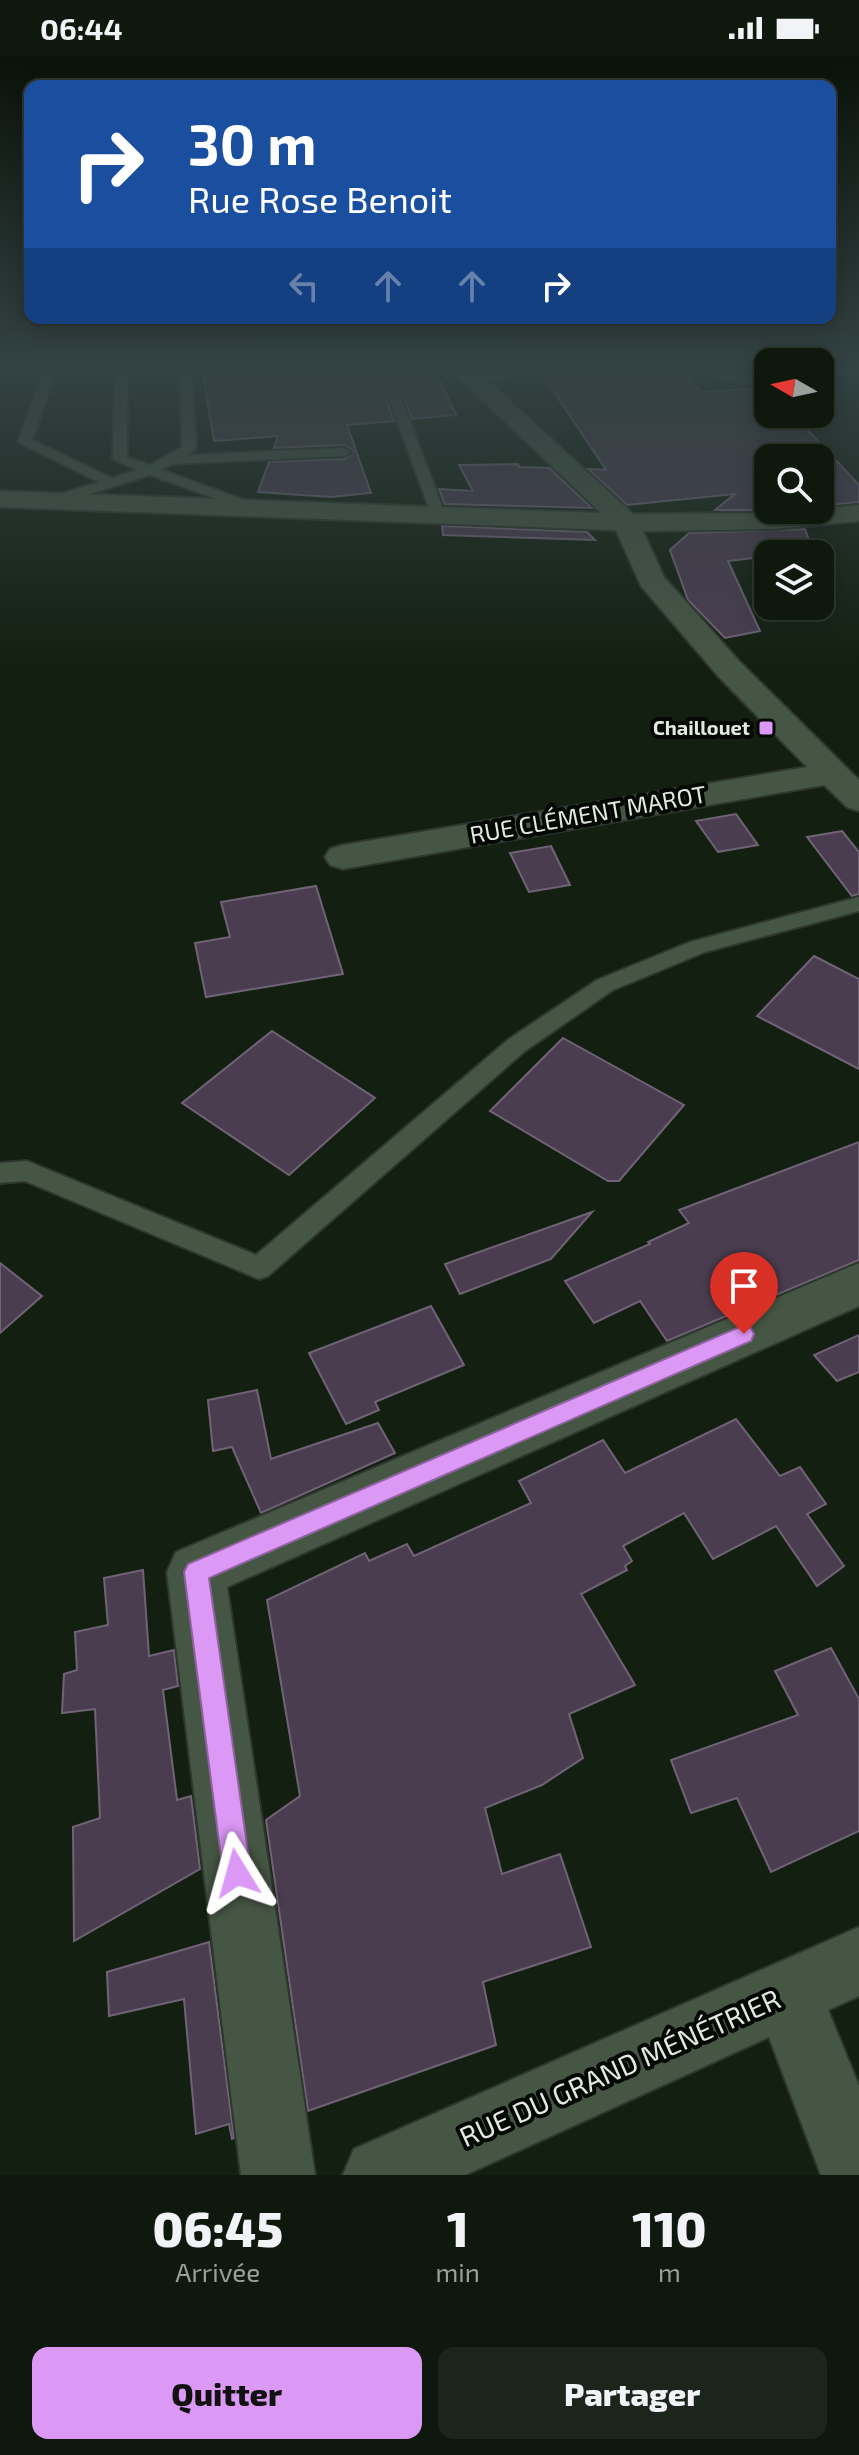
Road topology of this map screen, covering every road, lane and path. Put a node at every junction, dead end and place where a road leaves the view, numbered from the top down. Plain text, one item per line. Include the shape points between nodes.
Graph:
1 (76, 466) edge
2 (140, 466) edge
3 (159, 466) edge
4 (420, 466) edge
5 (565, 466) edge
6 (152, 470) junction
7 (112, 483) junction
8 (0, 499) edge
9 (53, 501) junction
10 (253, 508) junction
11 (859, 513) edge
12 (438, 514) junction
13 (626, 522) junction
14 (833, 773) junction
15 (859, 800) edge
16 (343, 857) dead end
17 (859, 904) edge
18 (0, 1173) edge
19 (859, 1284) edge
20 (859, 1961) edge
21 (787, 1994) junction
22 (278, 2175) edge
23 (380, 2175) edge
24 (858, 2175) edge

1 - 7 lane
2 - 6 lane
3 - 6 lane
4 - 12 lane
5 - 13 street
6 - 7 lane
6 - 10 lane
7 - 9 lane
8 - 9 street
9 - 10 street
10 - 12 street
11 - 13 street via 773,521
12 - 13 street
13 - 14 street via 651,580 729,669
14 - 15 street
14 - 16 street, RUE CLÉMENT MAROT
17 - 18 lane via 698,947 605,985 517,1045 259,1268 27,1171
19 - 22 street via 196,1572
20 - 21 street, RUE DU GRAND MÉNÉTRIER
21 - 23 street, RUE DU GRAND MÉNÉTRIER
21 - 24 street

